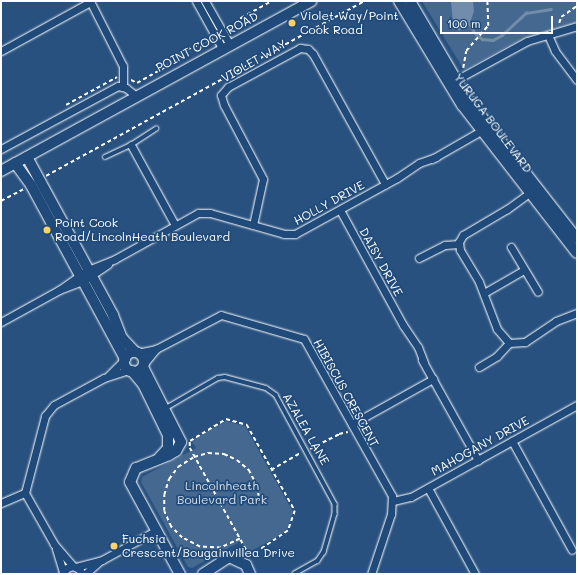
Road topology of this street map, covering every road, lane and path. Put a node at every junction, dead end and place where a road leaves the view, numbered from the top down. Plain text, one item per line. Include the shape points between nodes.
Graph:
1 (90, 1) edge
2 (196, 1) edge
3 (205, 1) edge
4 (272, 1) edge
5 (312, 1) edge
6 (364, 1) edge
7 (399, 1) edge
8 (410, 1) edge
9 (487, 1) edge
10 (577, 6) edge
11 (559, 23) dead end
12 (577, 26) edge
13 (220, 35) junction
14 (548, 35) junction
15 (226, 46) junction
16 (1, 51) edge
17 (462, 72) dead end
18 (125, 77) junction
19 (577, 80) edge
20 (452, 83) junction
21 (123, 87) junction
22 (135, 95) junction
23 (61, 108) dead end
24 (156, 129) dead end
25 (484, 129) junction
26 (131, 145) junction
27 (1, 149) edge
28 (27, 157) junction
29 (105, 157) dead end
30 (15, 163) junction
31 (1, 171) edge
32 (35, 183) junction
33 (385, 184) junction
34 (533, 190) junction
35 (1, 201) edge
36 (340, 210) junction
37 (175, 225) junction
38 (253, 225) junction
39 (577, 239) edge
40 (459, 244) junction
41 (511, 246) dead end
42 (577, 253) edge
43 (419, 258) dead end
44 (524, 270) junction
45 (86, 275) junction
46 (538, 292) dead end
47 (484, 293) junction
48 (577, 313) edge
49 (1, 322) edge
50 (509, 343) junction
51 (156, 349) junction
52 (136, 352) junction
53 (124, 359) junction
54 (143, 366) junction
55 (479, 367) dead end
56 (131, 371) junction
57 (104, 378) junction
58 (433, 379) junction
59 (577, 406) edge
60 (165, 408) junction
61 (353, 427) junction
62 (170, 440) junction
63 (184, 441) junction
64 (512, 441) junction
65 (307, 450) junction
66 (194, 456) junction
67 (159, 458) junction
68 (478, 460) junction
69 (272, 470) junction
70 (428, 488) junction
71 (25, 493) junction
72 (259, 496) dead end
73 (393, 501) junction
74 (1, 503) edge
75 (157, 530) junction
76 (240, 539) junction
77 (54, 544) junction
78 (572, 550) dead end
79 (249, 555) junction
80 (102, 560) junction
81 (377, 561) junction
82 (74, 567) junction
83 (248, 570) edge
84 (63, 573) edge
85 (82, 574) edge
86 (85, 574) edge
87 (180, 574) edge
88 (203, 574) edge
89 (295, 574) edge
90 (371, 574) edge
91 (376, 574) edge
92 (475, 574) edge

1 - 16 street
1 - 18 street via 123,66
2 - 13 street
3 - 13 street
4 - 13 path via 241,18
5 - 15 street, POINT COOK ROAD
6 - 32 path
7 - 20 street, YURUGA BOULEVARD
8 - 20 street, YURUGA BOULEVARD
9 - 17 path via 488,26 466,51
10 - 11 path via 561,17
12 - 14 street
13 - 15 street
13 - 18 path via 180,52 178,60 137,83
14 - 19 street via 554,51
14 - 20 street via 517,45
15 - 22 street, POINT COOK ROAD
18 - 21 street
18 - 23 path via 121,74
20 - 25 street, YURUGA BOULEVARD
21 - 22 street
21 - 27 street via 114,87
22 - 28 street, POINT COOK ROAD
24 - 26 lane
25 - 33 street, HOLLY DRIVE
25 - 34 street, YURUGA BOULEVARD
26 - 29 lane
26 - 37 street
28 - 30 street, POINT COOK ROAD
28 - 32 street
30 - 31 street, POINT COOK ROAD
30 - 32 street
32 - 35 path
32 - 45 street
33 - 36 street, HOLLY DRIVE
33 - 38 street, VIOLET WAY via 313,54 308,49 300,48 228,87 221,95 264,178
34 - 39 street, YURUGA BOULEVARD
34 - 40 street via 461,237
34 - 42 street, YURUGA BOULEVARD
36 - 38 street, HOLLY DRIVE via 292,234
36 - 58 street, DAISY DRIVE via 403,324 411,345
37 - 38 street, HOLLY DRIVE via 198,213 206,212
37 - 45 street, HOLLY DRIVE
40 - 43 street via 445,245
40 - 47 street
41 - 44 street
44 - 46 street
44 - 47 street
45 - 49 street, HOLLY DRIVE
45 - 52 street via 122,338
45 - 53 street
47 - 50 street via 496,329
48 - 50 street via 556,321 525,342
50 - 55 street via 497,356
51 - 52 street, HIBISCUS CRESCENT
51 - 54 street, HIBISCUS CRESCENT
51 - 61 street, HIBISCUS CRESCENT via 221,315 298,336 309,348
52 - 53 street
52 - 54 street via 143,359
53 - 56 street
53 - 57 street
54 - 56 street
54 - 60 street
56 - 57 street
56 - 62 street via 144,384
57 - 71 street via 50,409 45,416
58 - 61 street
58 - 68 street, DAISY DRIVE
59 - 64 street, MAHOGANY DRIVE
60 - 63 street
60 - 65 lane, AZALEA LANE via 218,378 225,377 266,388 276,395
61 - 65 path
61 - 73 street, HIBISCUS CRESCENT
62 - 63 street
62 - 67 street via 168,448
63 - 66 path
63 - 67 street via 173,453
63 - 69 path via 226,418 247,425
64 - 68 street, MAHOGANY DRIVE
64 - 78 street
65 - 69 path
65 - 89 lane, AZALEA LANE via 332,495 335,514 324,552 318,561
66 - 72 path via 224,454 237,460 248,470 257,486
66 - 76 path
66 - 76 path via 178,467 169,479 164,495 164,511 171,527 182,538 200,547 221,548
67 - 75 street via 136,468 130,482
68 - 70 street, MAHOGANY DRIVE
69 - 79 path via 295,511 288,531
70 - 73 street, MAHOGANY DRIVE via 406,499
70 - 92 street
71 - 74 street
71 - 77 street
73 - 81 street
75 - 80 street
75 - 87 street
76 - 79 path
77 - 82 street
77 - 84 street
79 - 83 path
80 - 82 street
80 - 86 street
81 - 90 street
81 - 91 street
82 - 84 street
82 - 85 street
83 - 88 street via 238,559 229,557

